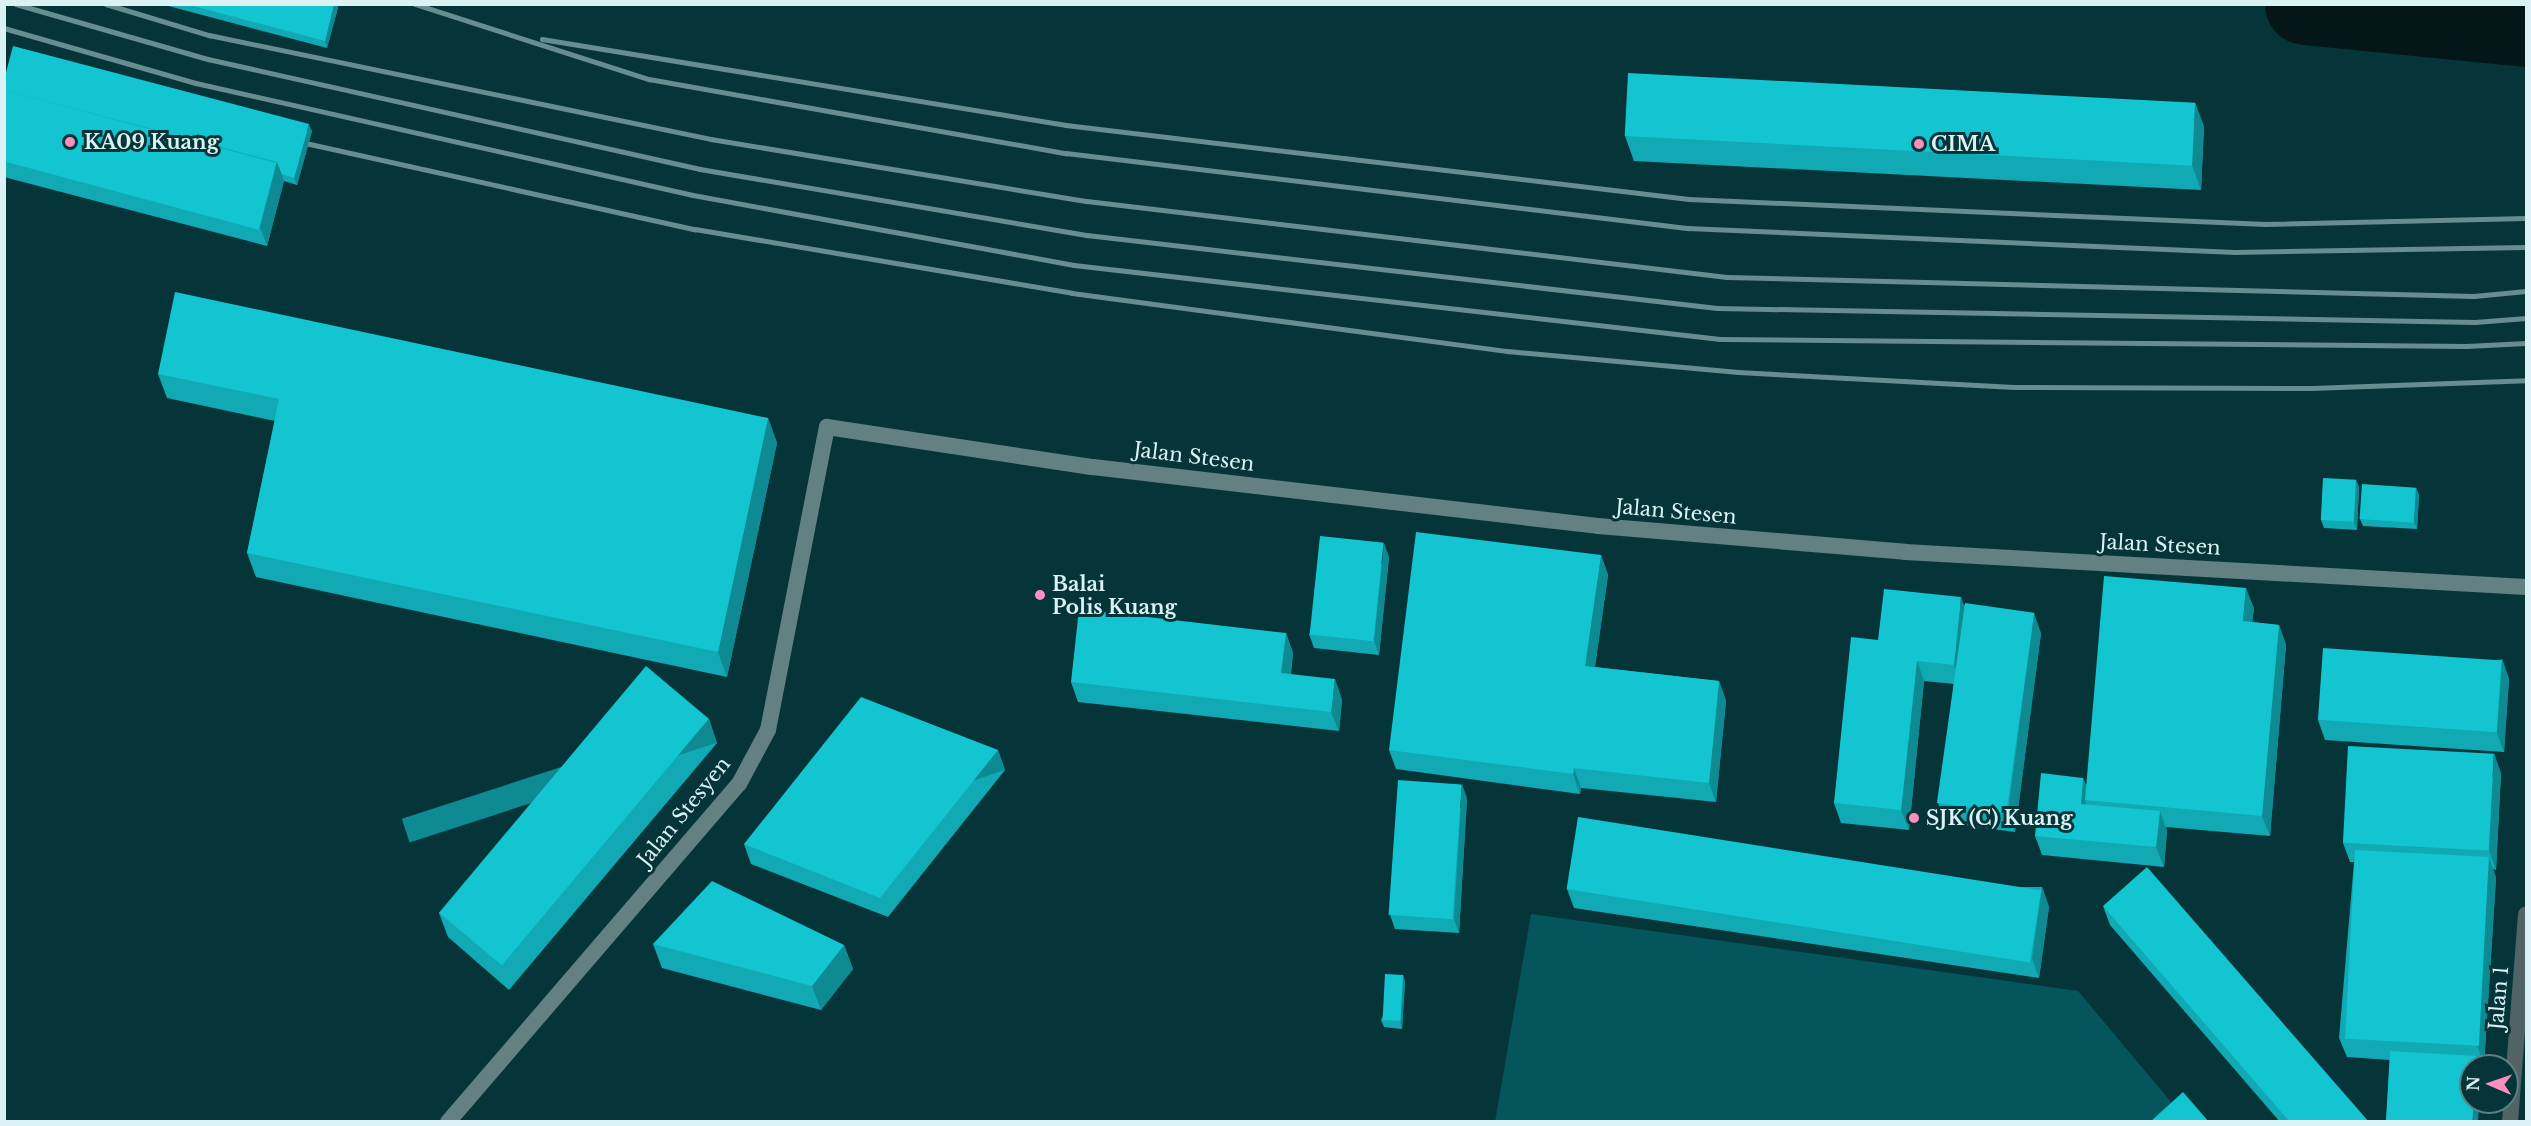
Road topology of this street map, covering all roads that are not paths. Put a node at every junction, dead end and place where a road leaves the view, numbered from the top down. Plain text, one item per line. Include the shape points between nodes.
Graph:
1 (827, 427) joint
2 (2526, 587) edge
3 (2526, 915) edge
4 (2522, 1015) edge
5 (448, 1122) edge
6 (2510, 1122) edge

1 - 2 main road, Jalan Stesen via 1093,466 1598,526 1905,552
1 - 5 main road, Jalan Stesyen via 768,730 744,775
3 - 4 street, Jalan 1
4 - 6 street, Jalan 1

